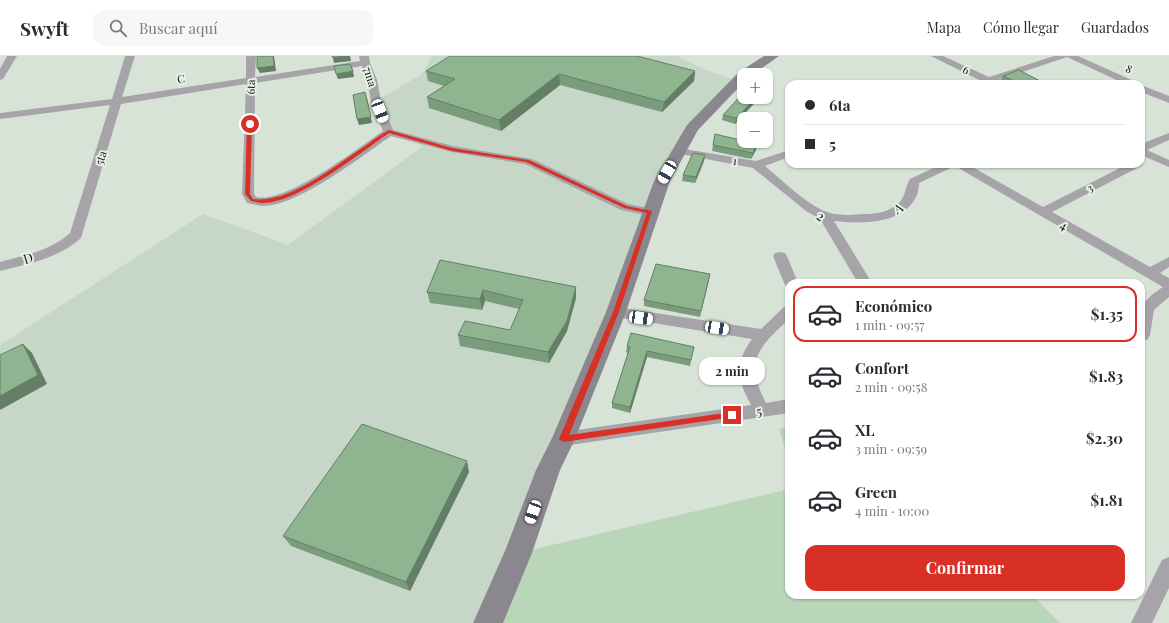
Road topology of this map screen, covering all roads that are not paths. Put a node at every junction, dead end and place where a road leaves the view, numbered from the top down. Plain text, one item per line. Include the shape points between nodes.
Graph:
1 (12, 56) edge
2 (130, 56) edge
3 (251, 56) edge
4 (774, 56) edge
5 (936, 56) edge
6 (1063, 56) edge
7 (1071, 56) edge
8 (365, 60) edge
9 (754, 68) edge
10 (0, 77) edge
11 (988, 80) joint
12 (1124, 80) edge
13 (251, 81) junction
14 (737, 82) edge
15 (1145, 90) edge
16 (1169, 100) edge
17 (118, 101) junction
18 (0, 116) edge
19 (389, 132) junction
20 (1169, 136) edge
21 (1145, 148) edge
22 (679, 151) junction
23 (1145, 152) edge
24 (785, 155) edge
25 (1153, 156) junction
26 (1145, 160) edge
27 (1169, 164) edge
28 (757, 165) junction
29 (942, 168) edge
30 (966, 168) edge
31 (1129, 168) edge
32 (650, 212) junction
33 (1042, 212) junction
34 (825, 216) junction
35 (55, 250) joint
36 (780, 256) dead end
37 (1169, 261) edge
38 (0, 267) edge
39 (1150, 273) junction
40 (789, 279) edge
41 (863, 279) edge
42 (1169, 284) edge
43 (1169, 290) edge
44 (616, 312) junction
45 (785, 315) edge
46 (1145, 326) edge
47 (763, 335) junction
48 (785, 407) edge
49 (762, 410) junction
50 (563, 439) junction
51 (1169, 567) edge
52 (488, 623) edge
53 (1141, 623) edge

1 - 10 street
2 - 17 street, 5ta
3 - 13 street, 6ta
4 - 9 main road
5 - 11 street, 6
6 - 11 street
7 - 12 street, 8
8 - 13 street, C
8 - 19 street, 7ma via 376,101
13 - 17 street, C
13 - 19 street, 6ta via 248,194 251,200 263,202 302,190
14 - 22 main road via 692,128
15 - 16 street, 8
17 - 18 street, C
17 - 35 street, 5ta via 79,228 69,243
19 - 32 street via 452,149 528,161 625,207
20 - 21 street
22 - 28 street, 1
22 - 32 main road via 662,181
23 - 25 street
24 - 28 street, 1
25 - 26 street
25 - 27 street
28 - 34 street, 2 via 810,208
29 - 34 street, A via 914,180 910,200 894,212 868,218
30 - 33 street, 4
31 - 33 street, 3
32 - 44 main road
33 - 39 street, 4
34 - 41 street, 2
35 - 38 street, D
36 - 40 street
37 - 39 street
39 - 42 street, 4
43 - 46 street via 1159,296 1147,310
44 - 47 street via 641,318
44 - 50 main road
45 - 47 street
47 - 49 street via 747,362 746,369 746,376
48 - 49 street, 5
49 - 50 street, 5
50 - 52 main road via 548,470 518,553
51 - 53 street

